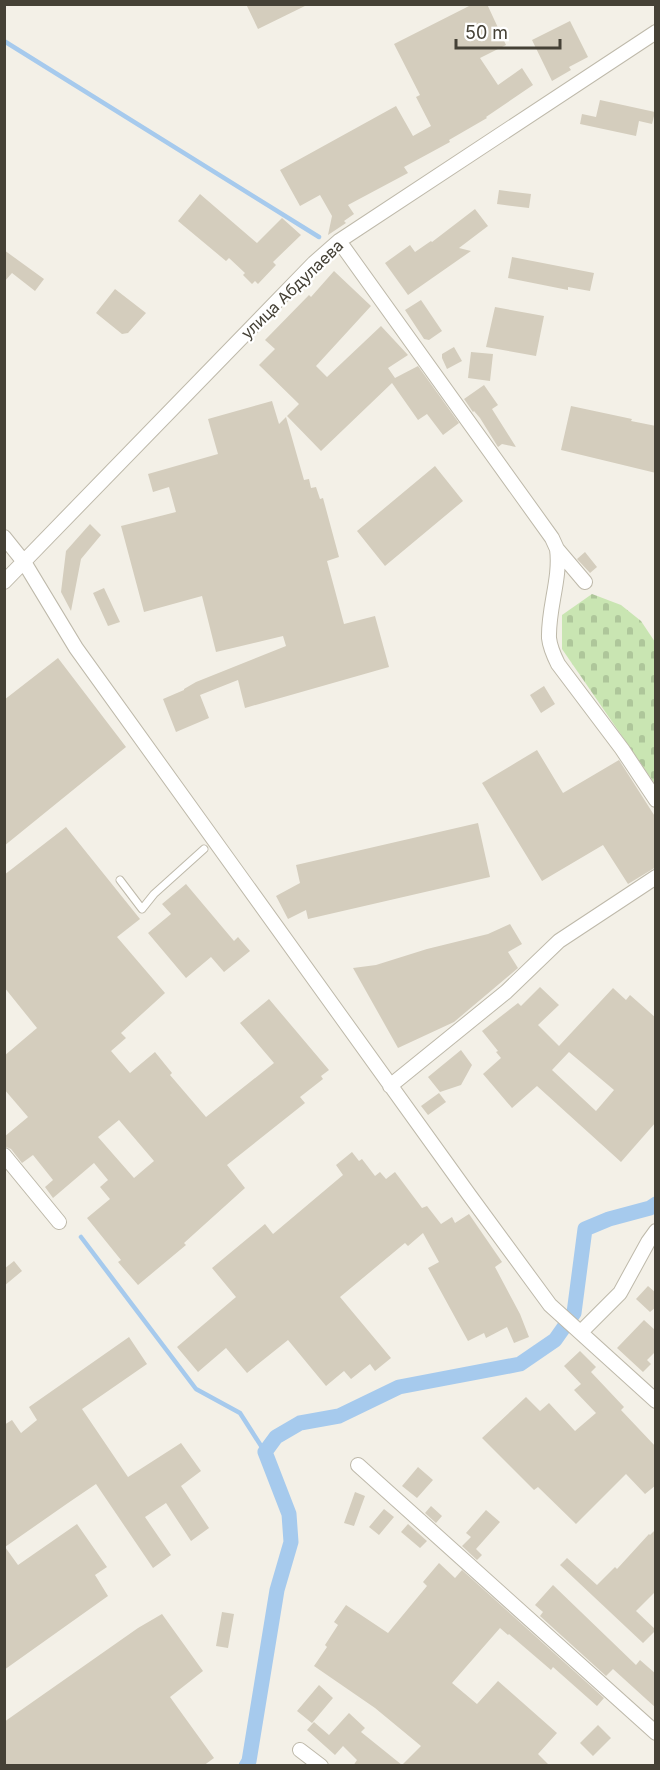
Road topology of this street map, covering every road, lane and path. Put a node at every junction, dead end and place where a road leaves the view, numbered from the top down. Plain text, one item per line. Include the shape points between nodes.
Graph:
1 (656, 32) edge
2 (339, 241) junction
3 (4, 537) edge
4 (557, 549) junction
5 (24, 562) junction
6 (4, 582) edge
7 (585, 582) dead end
8 (656, 800) edge
9 (208, 845) junction
10 (656, 877) edge
11 (120, 880) dead end
12 (390, 1086) junction
13 (4, 1155) edge
14 (59, 1222) dead end
15 (656, 1232) edge
16 (576, 1329) junction
17 (656, 1401) edge
18 (358, 1465) dead end
19 (656, 1732) edge
20 (300, 1750) dead end
21 (321, 1766) edge

1 - 2 street, улица Абдулаева
2 - 4 street
2 - 5 street, улица Абдулаева
3 - 5 street
4 - 7 street
4 - 8 street via 549,637 552,650 558,664
5 - 6 street, улица Абдулаева
5 - 9 street via 76,648
9 - 11 lane via 142,909
9 - 12 street
10 - 12 street via 559,941 506,992
12 - 16 street via 558,1313
13 - 14 street
15 - 16 street via 620,1293
16 - 17 street
18 - 19 street
20 - 21 street

